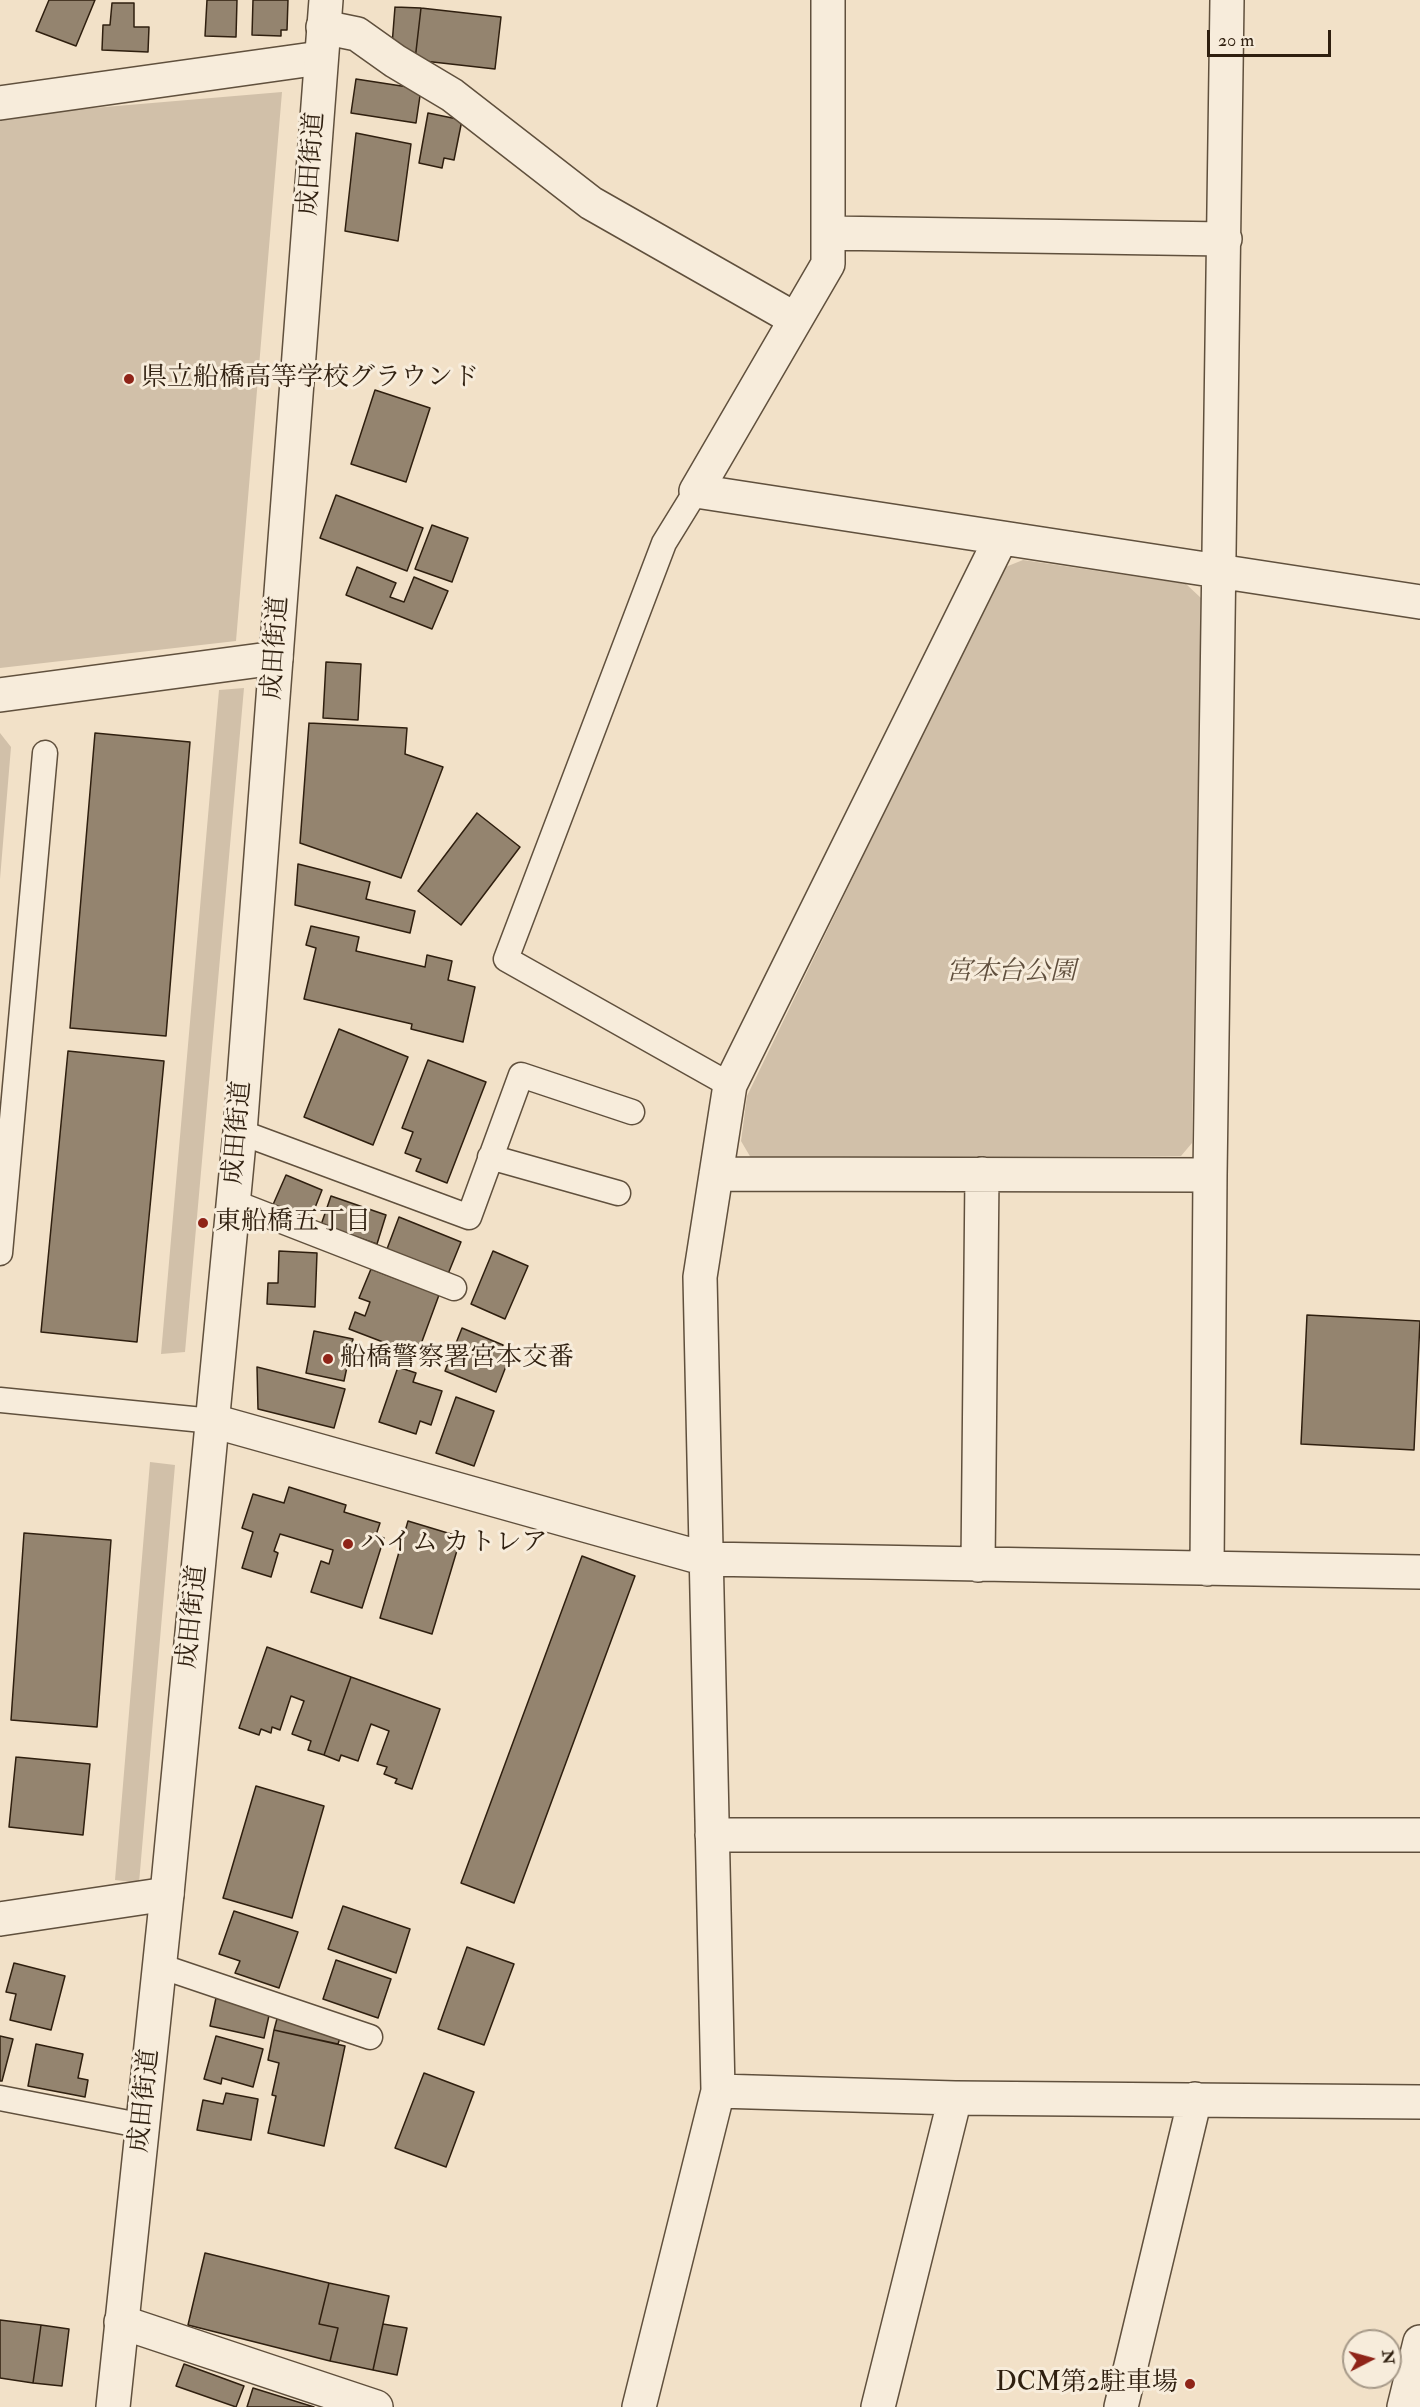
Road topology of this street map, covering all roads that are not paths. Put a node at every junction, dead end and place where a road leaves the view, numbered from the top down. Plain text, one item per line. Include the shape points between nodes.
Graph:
1 (828, 0) edge
2 (1227, 0) edge
3 (325, 13) edge
4 (320, 58) junction
5 (0, 103) edge
6 (828, 233) junction
7 (1225, 239) junction
8 (795, 319) junction
9 (696, 491) junction
10 (1001, 538) junction
11 (1220, 572) junction
12 (1420, 602) edge
13 (276, 658) junction
14 (0, 696) edge
15 (45, 753) dead end
16 (730, 1085) junction
17 (632, 1112) dead end
18 (240, 1132) junction
19 (490, 1157) junction
20 (716, 1174) junction
21 (982, 1174) junction
22 (1210, 1175) junction
23 (618, 1193) dead end
24 (233, 1202) junction
25 (0, 1253) edge
26 (454, 1288) dead end
27 (0, 1400) edge
28 (213, 1421) junction
29 (706, 1559) junction
30 (978, 1565) junction
31 (1207, 1569) junction
32 (1420, 1572) edge
33 (712, 1835) junction
34 (1420, 1835) edge
35 (167, 1893) junction
36 (0, 1919) edge
37 (160, 1966) junction
38 (370, 2037) dead end
39 (718, 2091) junction
40 (0, 2098) edge
41 (955, 2098) junction
42 (1195, 2099) junction
43 (1420, 2102) edge
44 (144, 2126) junction
45 (121, 2322) junction
46 (1420, 2342) edge
47 (113, 2407) edge
48 (376, 2407) edge
49 (639, 2407) edge
50 (878, 2407) edge
51 (1121, 2407) edge
52 (1404, 2407) edge

1 - 6 street
2 - 7 street
3 - 4 street, 成田街道
3 - 8 street via 452,95 591,203
4 - 5 street
4 - 13 street, 成田街道
6 - 7 street
6 - 8 street via 828,264
7 - 11 street
8 - 9 street
9 - 10 street
9 - 16 lane via 664,543 506,959
10 - 11 street
10 - 16 street
11 - 12 street
11 - 22 street
13 - 14 street
13 - 18 street, 成田街道
15 - 25 lane
16 - 20 street
17 - 19 lane via 521,1075
18 - 19 lane via 469,1217
18 - 24 street, 成田街道
19 - 23 lane
20 - 21 street
20 - 29 street via 700,1277
21 - 22 street
21 - 30 street
22 - 31 street
24 - 26 lane
24 - 28 street, 成田街道
27 - 28 lane
28 - 29 street
28 - 35 street, 成田街道
29 - 30 street
29 - 33 street
30 - 31 street
31 - 32 street
33 - 34 street
33 - 39 street
35 - 36 street
35 - 37 street, 成田街道
37 - 38 lane
37 - 44 street, 成田街道
39 - 41 street
39 - 49 street
40 - 44 lane
41 - 42 street
41 - 50 street
42 - 43 street
42 - 51 street
44 - 45 street, 成田街道
45 - 47 street, 成田街道
45 - 48 street
46 - 52 street

